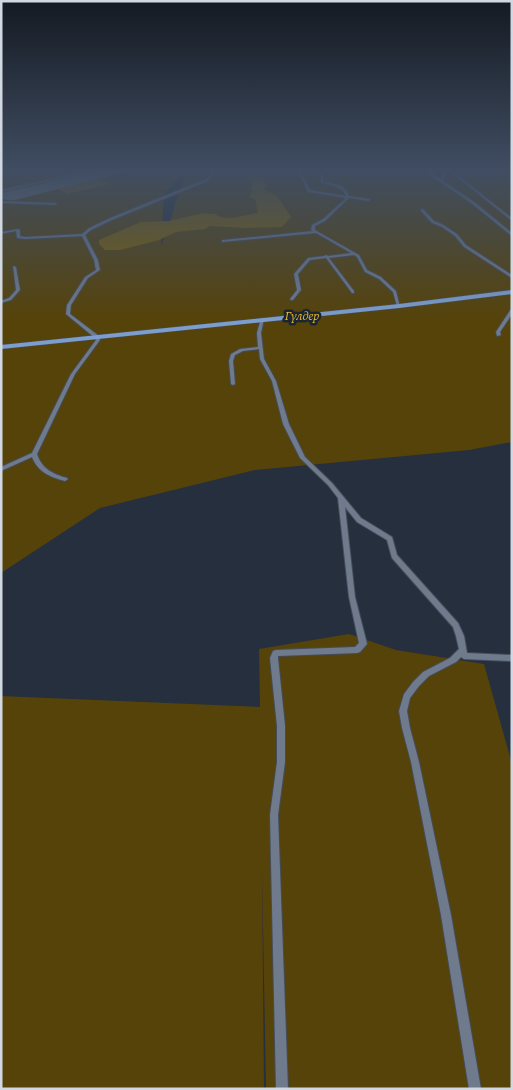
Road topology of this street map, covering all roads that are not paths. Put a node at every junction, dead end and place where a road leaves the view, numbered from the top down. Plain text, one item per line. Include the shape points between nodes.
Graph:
1 (111, 219) edge
2 (325, 219) edge
3 (430, 219) edge
4 (492, 219) edge
5 (317, 232) junction
6 (1, 233) edge
7 (83, 235) junction
8 (512, 235) edge
9 (223, 241) dead end
10 (355, 254) junction
11 (326, 256) junction
12 (14, 267) dead end
13 (512, 277) edge
14 (353, 292) dead end
15 (512, 292) edge
16 (292, 299) dead end
17 (1, 302) edge
18 (399, 306) junction
19 (512, 310) edge
20 (262, 319) junction
21 (499, 335) dead end
22 (97, 337) junction
23 (1, 347) edge
24 (260, 348) junction
25 (233, 384) dead end
26 (34, 454) junction
27 (1, 469) edge
28 (65, 480) dead end
29 (341, 498) junction
30 (462, 652) junction
31 (512, 658) edge
32 (282, 1089) edge
33 (475, 1089) edge

1 - 7 street
2 - 5 street via 313,226
3 - 13 street
4 - 8 street
5 - 9 street
5 - 10 street
6 - 7 street via 18,230 18,237 25,238
7 - 22 street via 98,270 87,278 69,305 68,314
10 - 11 street
10 - 18 street via 362,260 366,271 380,278 395,292
11 - 14 street
11 - 16 street via 309,259 297,272 299,290
12 - 17 street via 18,290 10,299
15 - 18 main road
18 - 20 main road
19 - 21 street
20 - 22 main road
20 - 24 street
22 - 23 main road
22 - 26 street via 97,343 73,374
24 - 25 street via 233,354
24 - 29 street via 298,449
26 - 27 street
26 - 28 street via 47,474
29 - 30 street via 359,520 390,539 394,556 456,625
29 - 32 street via 352,598 363,644 357,650 276,653 274,658 281,726 281,762 274,814
30 - 31 street via 464,656
30 - 33 street via 426,674 407,697 403,711 446,915

